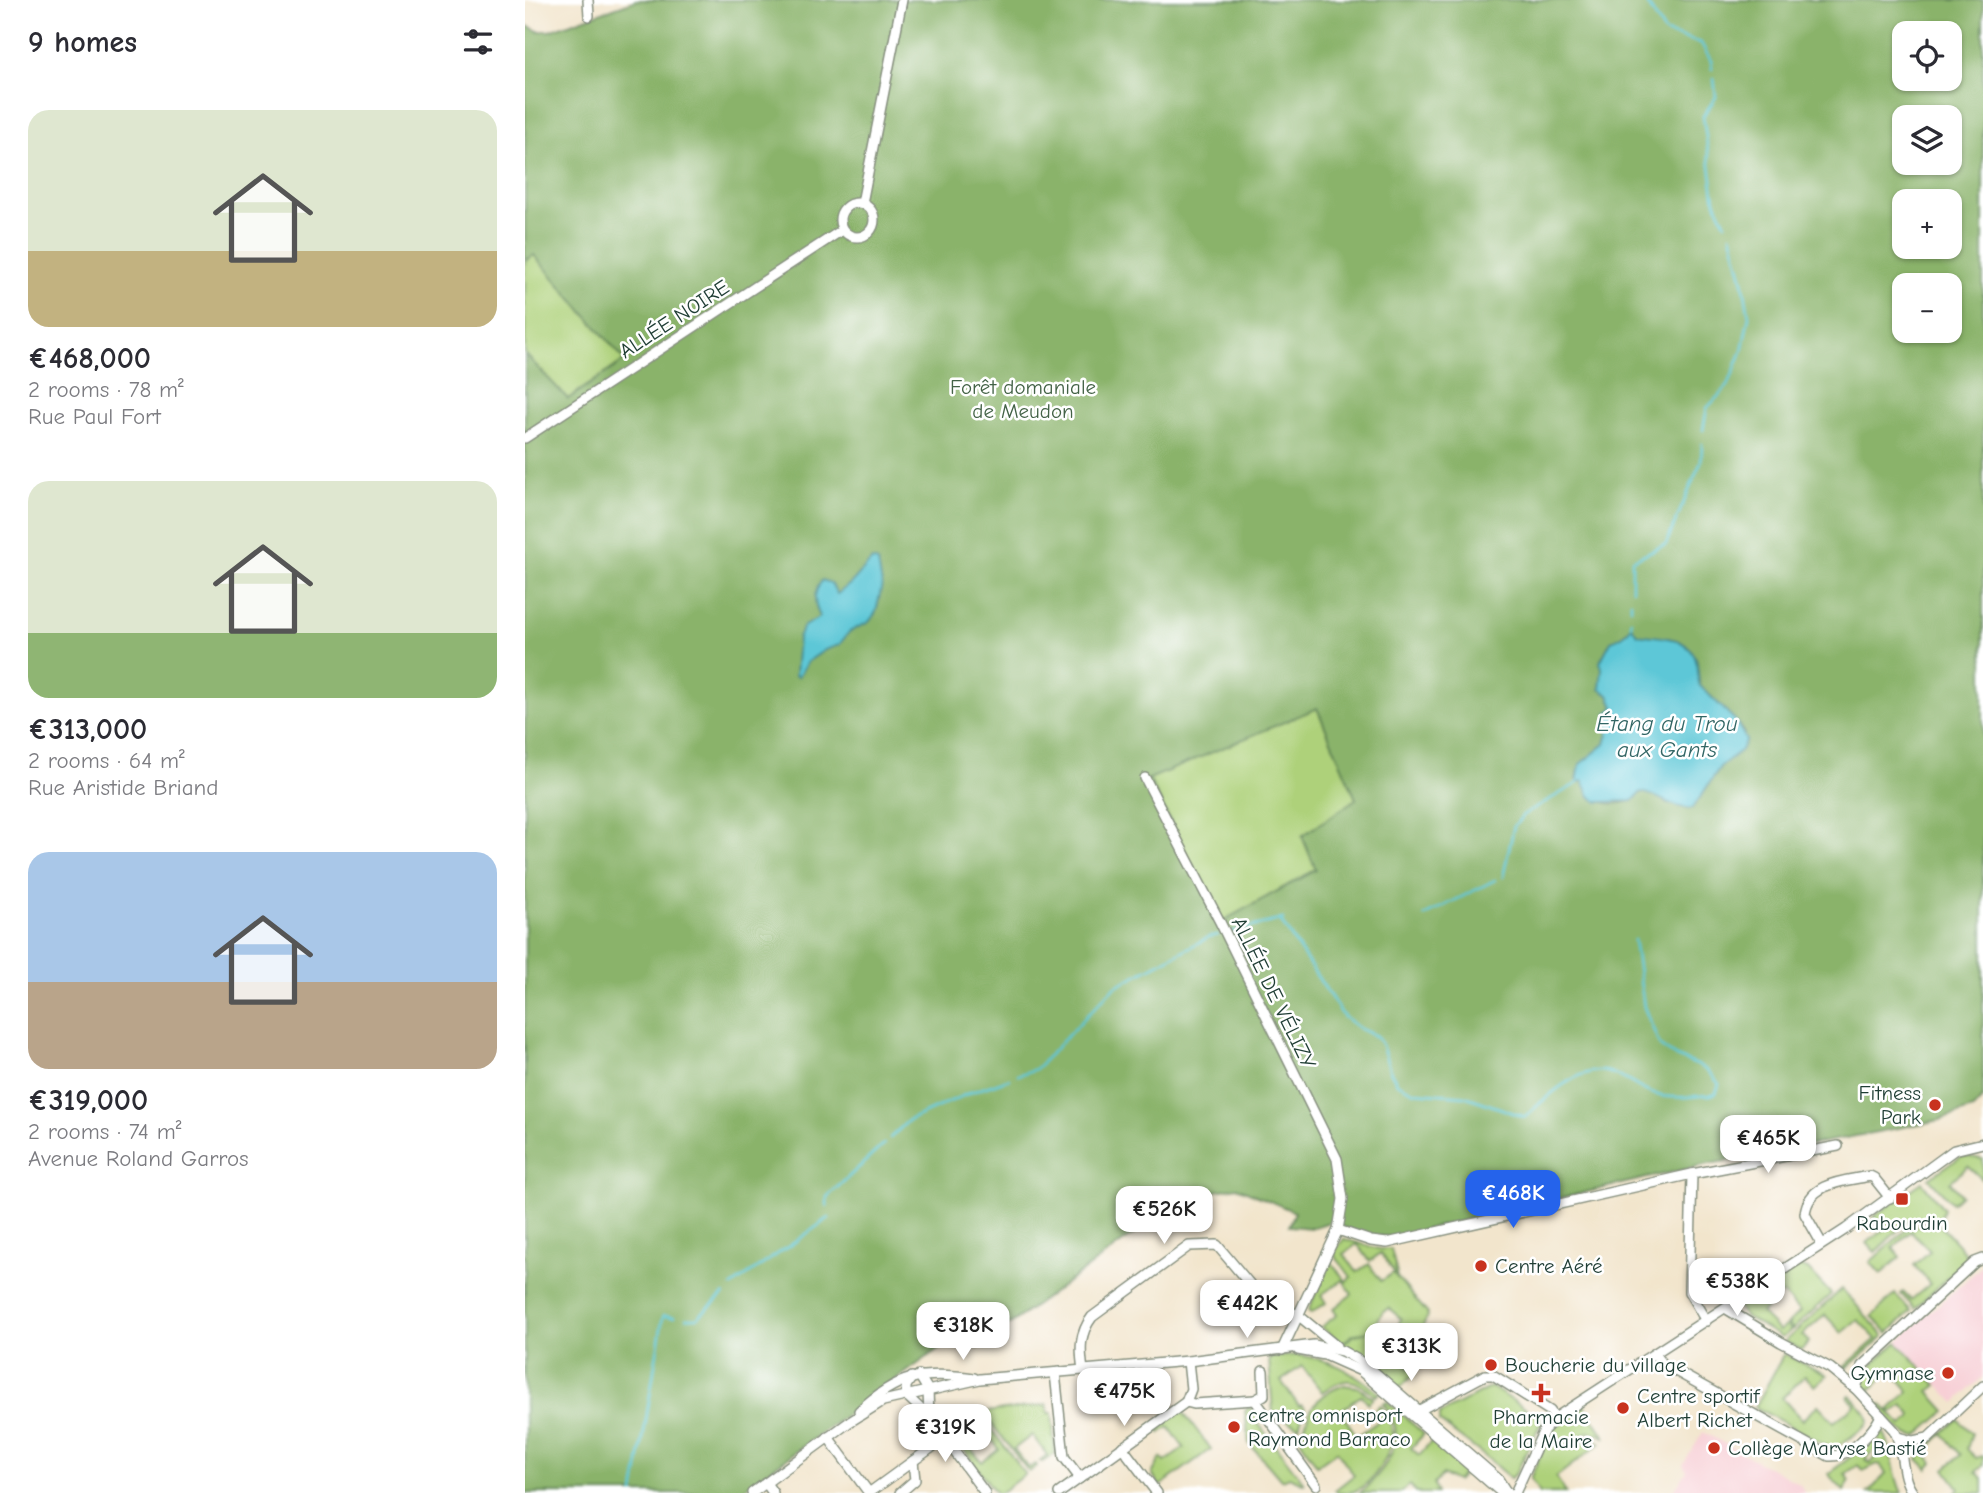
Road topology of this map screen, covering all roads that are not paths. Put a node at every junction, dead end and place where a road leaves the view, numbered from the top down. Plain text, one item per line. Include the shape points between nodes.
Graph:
1 (588, 0) edge
2 (902, 0) edge
3 (589, 16) dead end
4 (862, 203) junction
5 (842, 230) junction
6 (525, 438) edge
7 (1145, 778) dead end
8 (1983, 1143) edge
9 (1838, 1146) dead end
10 (1692, 1174) junction
11 (1890, 1198) junction
12 (1338, 1230) junction
13 (1822, 1244) junction
14 (1983, 1259) edge
15 (1725, 1308) junction
16 (1298, 1315) junction
17 (1706, 1321) junction
18 (1282, 1350) junction
19 (1342, 1351) junction
20 (1655, 1354) junction
21 (1188, 1361) junction
22 (1083, 1370) junction
23 (1263, 1371) dead end
24 (1055, 1373) junction
25 (916, 1376) junction
26 (980, 1379) junction
27 (1983, 1386) edge
28 (1856, 1389) junction
29 (928, 1390) junction
30 (907, 1395) junction
31 (1255, 1400) junction
32 (1186, 1402) junction
33 (1416, 1413) junction
34 (1881, 1416) junction
35 (929, 1417) junction
36 (1555, 1418) junction
37 (848, 1423) junction
38 (828, 1437) junction
39 (1898, 1437) junction
40 (945, 1438) junction
41 (1122, 1447) junction
42 (913, 1461) junction
43 (1080, 1478) junction
44 (766, 1483) junction
45 (1316, 1485) dead end
46 (752, 1493) edge
47 (773, 1493) edge
48 (869, 1493) edge
49 (899, 1493) edge
50 (985, 1493) edge
51 (1059, 1493) edge
52 (1157, 1493) edge
53 (1505, 1493) edge
54 (1515, 1493) edge
55 (1913, 1493) edge

1 - 3 street
2 - 4 street
4 - 5 street via 842,211
4 - 5 street via 873,213 873,229 865,236 853,237
5 - 6 street, ALLÉE NOIRE
7 - 12 street, ALLÉE DE VÉLIZY via 1336,1159 1343,1199
8 - 11 street via 1948,1154
9 - 10 street
10 - 12 street via 1387,1243
10 - 17 street via 1689,1292
11 - 13 street
11 - 13 street via 1871,1176 1816,1191 1805,1214
12 - 16 street, ALLÉE DE VÉLIZY
13 - 15 street
14 - 28 street via 1862,1366
15 - 17 street
15 - 28 street via 1830,1368
16 - 18 street, ALLÉE DE VÉLIZY
16 - 19 street
16 - 22 street via 1258,1294 1217,1245 1189,1246 1093,1317 1081,1337
17 - 20 street
18 - 19 street via 1314,1345
18 - 21 street
18 - 33 street via 1307,1351 1345,1362
19 - 33 street via 1365,1364
20 - 34 street via 1663,1364 1829,1456 1846,1452 1874,1430
20 - 36 street
21 - 22 street
21 - 32 street via 1191,1390
22 - 24 street
23 - 31 street via 1264,1395
24 - 26 street
24 - 43 street via 1065,1461
25 - 26 street
25 - 29 street
25 - 30 street via 906,1386
25 - 37 street via 880,1393
26 - 29 street
27 - 39 street via 1928,1438
28 - 34 street
29 - 30 street
29 - 35 street
30 - 35 street
30 - 37 street via 883,1401
31 - 32 street
31 - 45 street
32 - 41 street
33 - 36 street via 1485,1375 1493,1375
33 - 53 street via 1498,1479
34 - 39 street
35 - 40 street
36 - 54 street via 1544,1430
37 - 38 street
38 - 44 street
38 - 48 street
39 - 55 street via 1905,1478
40 - 42 street
40 - 50 street
41 - 43 street
41 - 52 street
42 - 48 street
42 - 49 street via 915,1480
43 - 51 street
44 - 46 street
44 - 47 street

